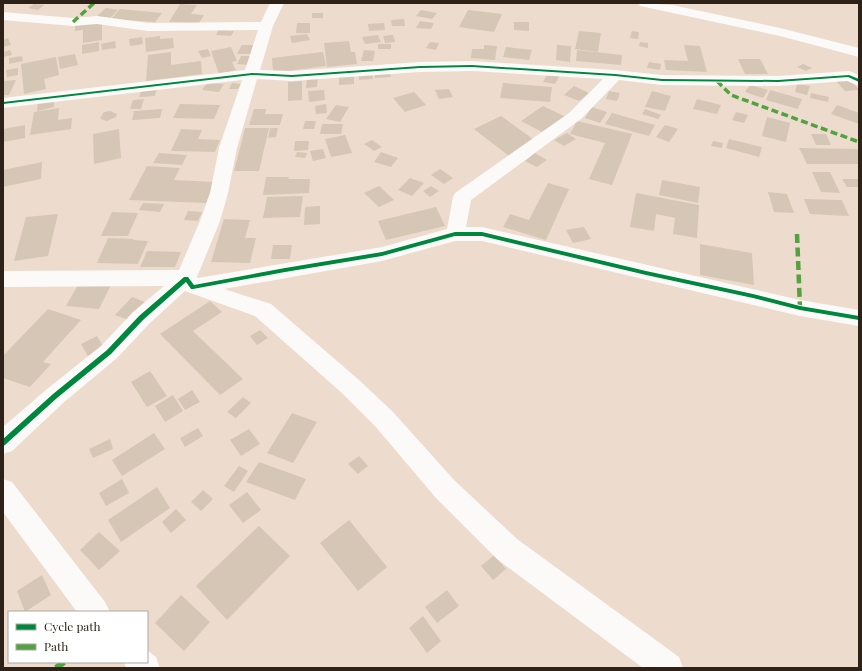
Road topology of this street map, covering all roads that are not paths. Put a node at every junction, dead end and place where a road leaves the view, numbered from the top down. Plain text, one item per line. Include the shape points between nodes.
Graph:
1 (277, 3) edge
2 (645, 3) edge
3 (3, 16) edge
4 (266, 26) junction
5 (823, 42) junction
6 (859, 53) edge
7 (846, 70) edge
8 (252, 74) junction
9 (615, 75) junction
10 (3, 104) edge
11 (455, 234) junction
12 (3, 279) edge
13 (189, 283) junction
14 (859, 318) edge
15 (3, 444) edge
16 (3, 490) edge
17 (94, 611) edge
18 (668, 668) edge

1 - 4 street
2 - 5 street via 727,14
3 - 4 street via 73,22 97,20 148,27
4 - 8 street
5 - 6 street
5 - 7 street
7 - 9 street via 778,81 662,80
8 - 9 street via 292,76 472,66
8 - 10 street
8 - 13 street via 228,148 219,193
9 - 11 street via 575,116 462,197
11 - 13 street via 382,254
11 - 14 street via 482,234 800,308
12 - 13 street
13 - 15 street via 141,318 109,352 55,396
13 - 18 street via 263,310 384,419 445,489 507,549
16 - 17 street

